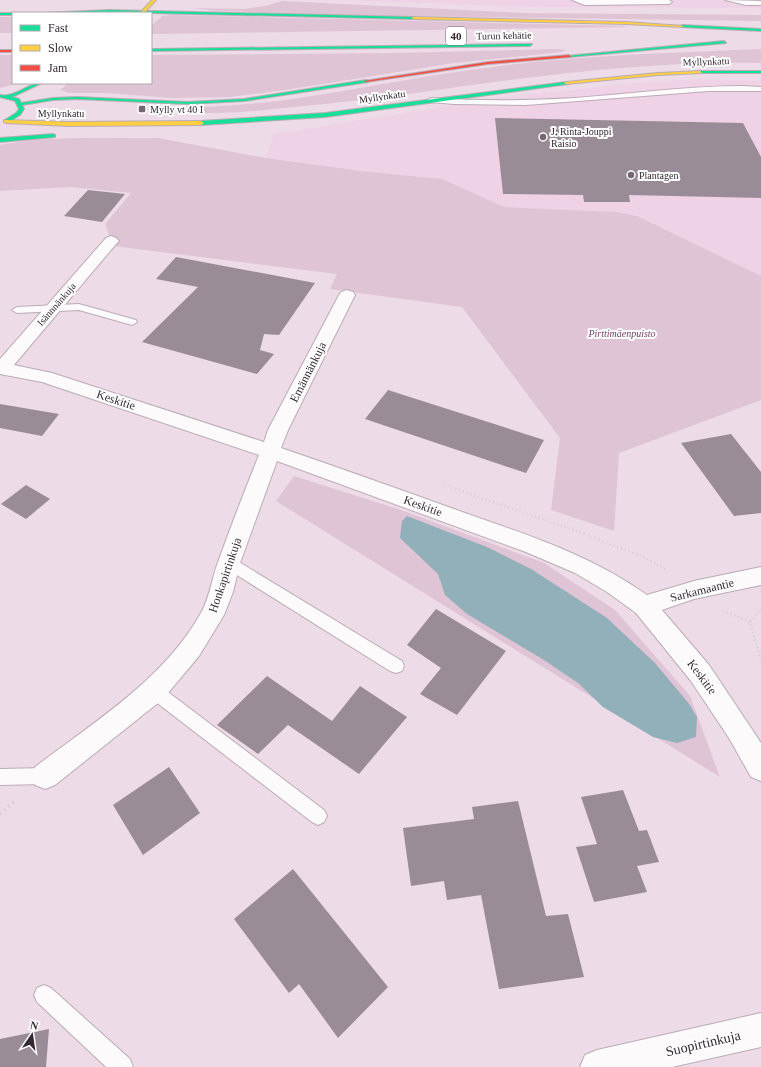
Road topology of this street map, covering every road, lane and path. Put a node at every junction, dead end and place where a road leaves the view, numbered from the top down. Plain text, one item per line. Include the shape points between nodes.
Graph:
1 (154, 0) edge
2 (575, 0) edge
3 (728, 0) edge
4 (669, 2) dead end
5 (170, 3) dead end
6 (761, 3) edge
7 (144, 12) edge
8 (152, 13) edge
9 (199, 13) junction
10 (0, 14) edge
11 (12, 14) edge
12 (761, 30) edge
13 (619, 32) dead end
14 (592, 44) dead end
15 (537, 45) dead end
16 (152, 50) edge
17 (0, 51) edge
18 (12, 51) edge
19 (761, 72) edge
20 (37, 84) edge
21 (761, 89) edge
22 (5, 96) edge
23 (430, 100) junction
24 (21, 104) junction
25 (3, 123) edge
26 (166, 123) junction
27 (112, 133) dead end
28 (63, 136) dead end
29 (0, 140) edge
30 (111, 241) dead end
31 (347, 295) dead end
32 (53, 308) junction
33 (17, 310) dead end
34 (132, 322) dead end
35 (1, 368) edge
36 (270, 451) junction
37 (229, 563) junction
38 (761, 576) edge
39 (644, 606) junction
40 (761, 608) edge
41 (761, 661) edge
42 (396, 666) dead end
43 (154, 691) junction
44 (761, 768) edge
45 (45, 776) joint
46 (0, 777) edge
47 (318, 816) dead end
48 (44, 995) dead end
49 (761, 1030) edge
50 (122, 1067) edge
51 (597, 1067) edge

1 - 7 main road
2 - 4 lane via 584,3
3 - 6 lane
5 - 9 main road
8 - 9 main road
9 - 12 main road via 626,23
10 - 11 main road
12 - 13 main road
14 - 24 main road via 728,41 488,63 244,100 188,103 77,98
15 - 16 main road, Turun kehätie / 40
17 - 18 main road
19 - 23 main road, Myllynkatu via 688,72 584,80
20 - 22 main road
21 - 23 lane via 685,89 620,96 469,104
22 - 24 main road
23 - 26 main road, Myllynkatu via 297,117
24 - 25 main road via 22,109 18,114
25 - 26 main road, Myllynkatu
26 - 27 main road
28 - 29 main road
30 - 32 street, Isännnänkuja
31 - 36 street, Emännänkuja via 278,430
32 - 33 lane
32 - 34 lane via 79,307
32 - 35 street, Isännnänkuja
35 - 36 street, Keskitie via 46,377
36 - 37 street, Honkapirtinkuja
36 - 39 street, Keskitie via 534,546 583,567 615,585
37 - 42 lane
37 - 43 street, Honkapirtinkuja via 212,615 190,649
38 - 39 street, Sarkamaantie via 694,590
39 - 44 street, Keskitie via 700,673
40 - 41 path via 750,622
43 - 45 street, Honkapirtinkuja
43 - 47 lane
45 - 46 lane
48 - 50 lane
49 - 51 street, Suopirtinkuja

